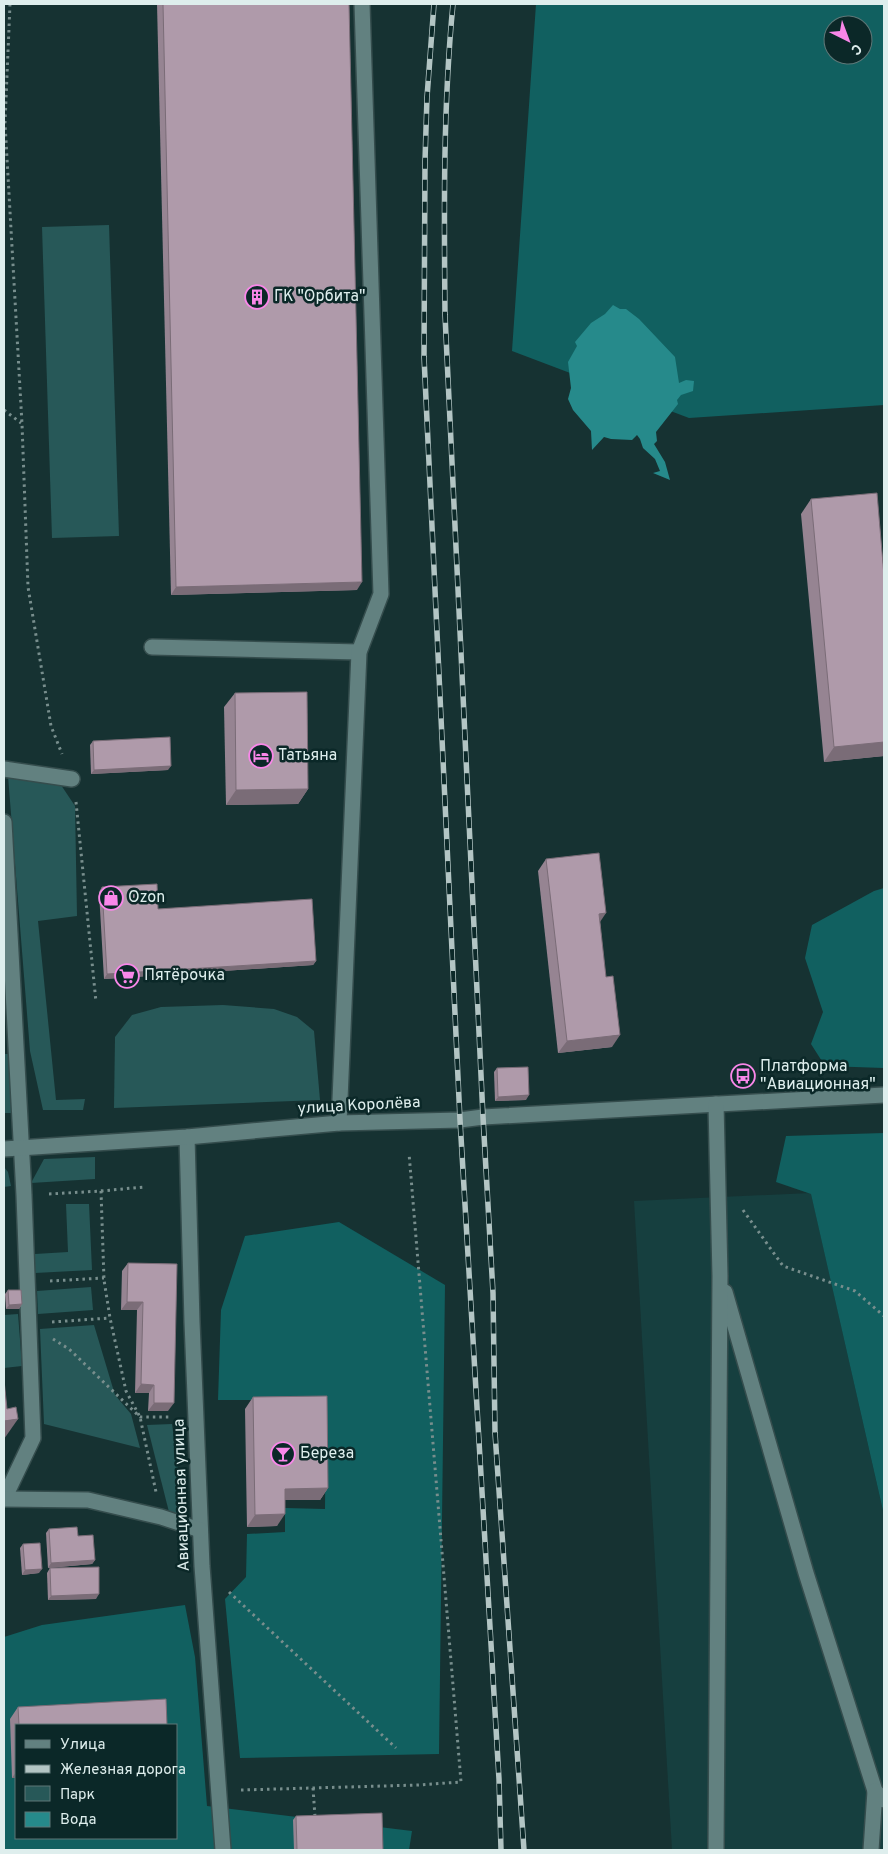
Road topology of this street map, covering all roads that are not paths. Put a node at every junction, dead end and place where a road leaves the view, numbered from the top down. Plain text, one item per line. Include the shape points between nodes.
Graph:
1 (362, 4) edge
2 (152, 647) dead end
3 (359, 652) junction
4 (4, 769) edge
5 (72, 778) road end
6 (4, 822) edge
7 (9, 1025) edge
8 (884, 1096) edge
9 (716, 1104) junction
10 (339, 1123) junction
11 (187, 1137) junction
12 (21, 1148) junction
13 (4, 1149) edge
14 (720, 1276) junction
15 (4, 1499) edge
16 (200, 1530) junction
17 (880, 1795) edge
18 (223, 1850) edge
19 (716, 1850) edge
20 (871, 1850) edge

1 - 3 street via 381,594
2 - 3 street
3 - 10 street
4 - 5 street
6 - 7 street
7 - 12 street
8 - 9 street, улица Королёва
9 - 10 street, улица Королёва via 460,1120
9 - 14 street
10 - 11 street, улица Королёва
11 - 12 street, улица Королёва
11 - 16 street, Авиационная улица
12 - 13 street, улица Королёва
12 - 15 street via 32,1438
14 - 17 street via 806,1573
14 - 19 street
15 - 16 street via 88,1500
16 - 18 street, Авиационная улица
17 - 20 street

